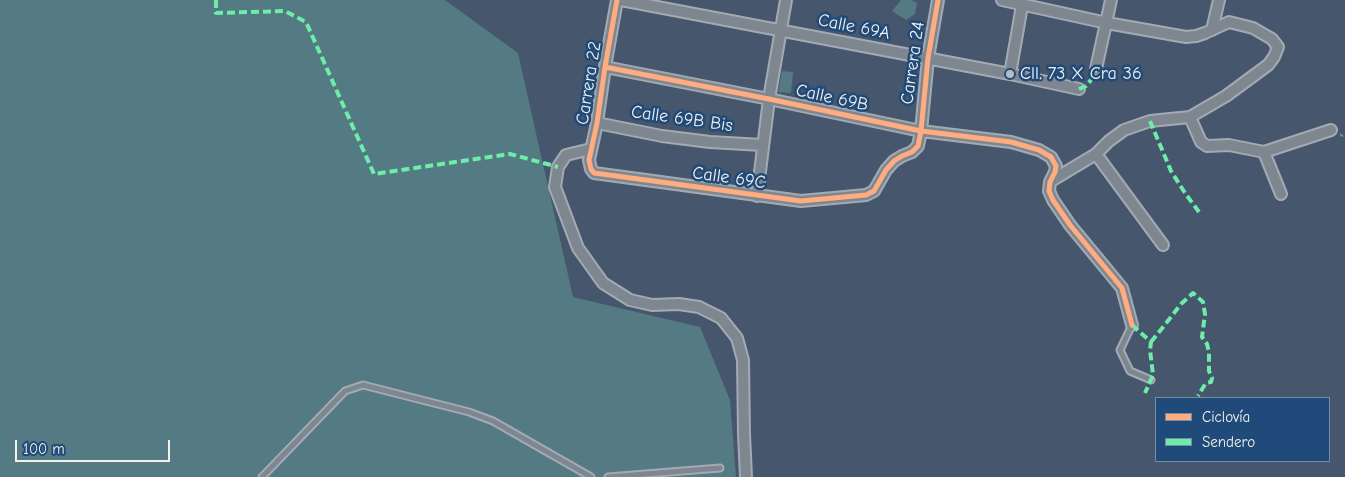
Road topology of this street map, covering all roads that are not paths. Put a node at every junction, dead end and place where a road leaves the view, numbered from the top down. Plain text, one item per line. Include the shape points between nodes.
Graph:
1 (617, 0) edge
2 (622, 0) edge
3 (786, 0) edge
4 (938, 0) edge
5 (1002, 0) edge
6 (1111, 0) edge
7 (1219, 0) edge
8 (643, 2) edge
9 (1023, 2) edge
10 (1106, 24) junction
11 (780, 30) junction
12 (1212, 30) junction
13 (928, 58) junction
14 (605, 67) junction
15 (1096, 69) dead end
16 (1010, 74) junction
17 (1079, 89) dead end
18 (769, 98) junction
19 (1190, 117) junction
20 (597, 123) junction
21 (1331, 130) dead end
22 (921, 131) junction
23 (762, 145) junction
24 (591, 149) junction
25 (1264, 152) junction
26 (1096, 154) junction
27 (591, 169) joint
28 (1050, 182) junction
29 (1281, 194) dead end
30 (866, 195) joint
31 (756, 196) junction
32 (1163, 245) dead end
33 (1132, 325) joint
34 (1151, 380) dead end
35 (720, 468) dead end
36 (262, 477) edge
37 (591, 477) edge
38 (608, 477) edge
39 (746, 477) edge

1 - 14 street, Carrera 22
2 - 8 street, Calle 69A
3 - 11 street
4 - 13 street, Carrera 24
5 - 9 street
6 - 10 street
7 - 12 street
8 - 11 street, Calle 69A
9 - 10 street
9 - 16 street
10 - 12 street via 1186,36
10 - 15 street
11 - 13 street, Calle 69A
11 - 18 street
12 - 19 street via 1229,22 1253,28 1272,39 1276,52 1261,71
13 - 16 street, Calle 69A
13 - 22 street, Carrera 24
14 - 18 street, Calle 69B
14 - 20 street, Carrera 22
16 - 17 street, Calle 69A
18 - 22 street, Calle 69B
18 - 23 street
19 - 25 street via 1207,146 1229,145
19 - 26 street via 1150,121 1124,130
20 - 23 street, Calle 69B Bis via 662,136
20 - 24 street, Carrera 22
21 - 25 street
22 - 28 street, Calle 69B via 1011,142 1039,150 1052,157 1056,166
22 - 30 street, Carrera 24 via 918,146 894,162 874,191
23 - 31 street
24 - 27 street, Carrera 22
24 - 39 street via 566,155 558,167 555,187 578,248 603,283 630,300 652,305 699,307 721,318 737,338 743,360
25 - 29 street
26 - 28 street
26 - 32 street
27 - 31 street, Calle 69C via 594,173
28 - 33 street via 1053,200 1070,226 1122,288
30 - 31 street, Calle 69C via 800,201
33 - 34 lane via 1120,350 1130,371
35 - 38 lane
36 - 37 lane via 345,391 363,384 493,421

